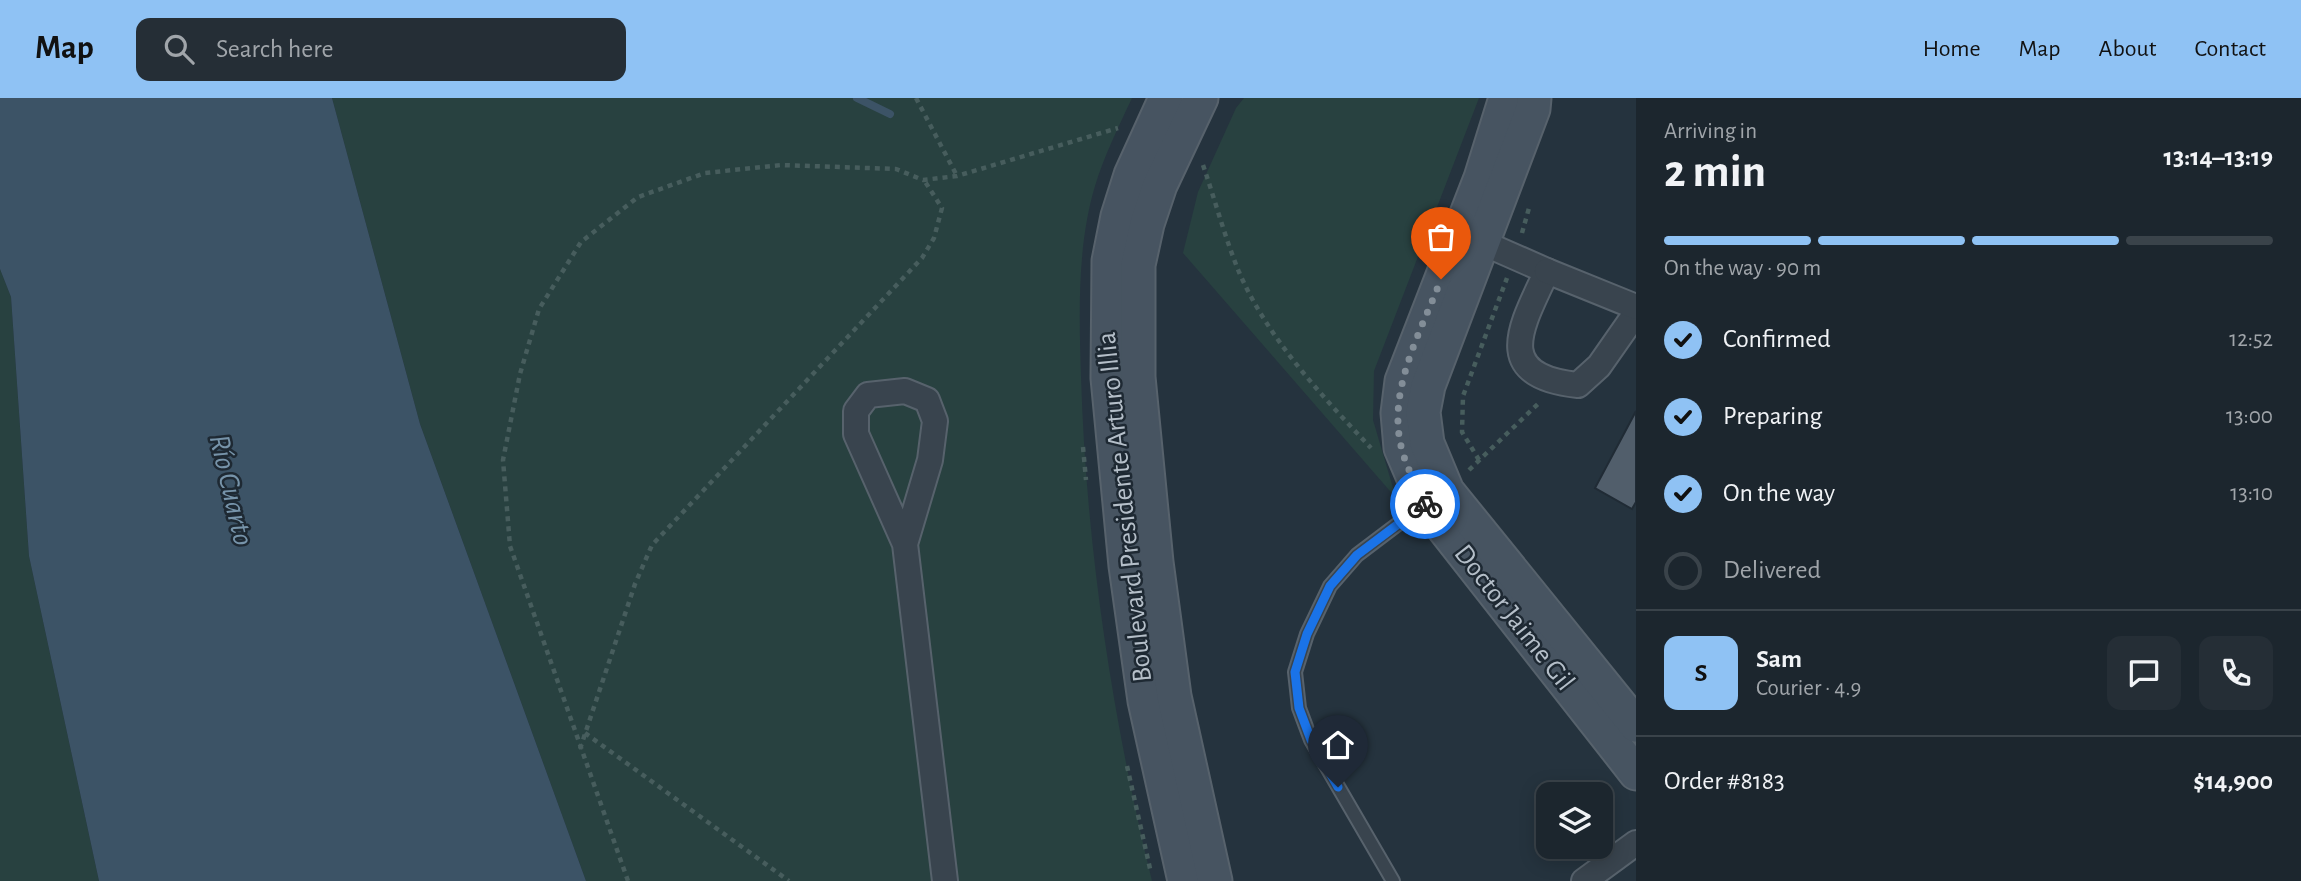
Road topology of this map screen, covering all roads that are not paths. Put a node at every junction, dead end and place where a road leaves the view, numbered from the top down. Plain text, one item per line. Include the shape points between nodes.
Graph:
1 (1166, 98) edge
2 (1506, 98) edge
3 (1534, 98) edge
4 (1195, 111) edge
5 (1481, 242) junction
6 (1547, 271) junction
7 (1636, 310) edge
8 (1436, 497) junction
9 (905, 544) junction
10 (1636, 724) edge
11 (1636, 772) edge
12 (1636, 842) edge
13 (945, 881) edge
14 (1185, 881) edge
15 (1215, 881) edge
16 (1393, 881) edge
17 (1584, 881) edge

1 - 14 main road, Boulevard Presidente Arturo Illia via 1118,216 1109,261 1108,366 1126,566 1145,701
2 - 8 main road, Doctor Jaime Gil via 1481,178 1402,381 1398,413 1401,447
3 - 5 main road, Doctor Jaime Gil
4 - 15 main road, Boulevard Presidente Arturo Illia via 1160,185 1140,255 1138,377 1174,696
5 - 6 street
5 - 8 main road, Doctor Jaime Gil via 1427,386 1423,412
6 - 7 street
6 - 7 street via 1517,344 1524,362 1551,383 1578,386 1600,366
8 - 10 main road, Doctor Jaime Gil
8 - 11 main road, Doctor Jaime Gil
8 - 16 lane via 1357,555 1330,586 1295,672 1299,708 1311,740
9 - 9 street via 930,460 935,421 927,400 905,391 868,395 856,411 856,434
9 - 13 street
12 - 17 street

